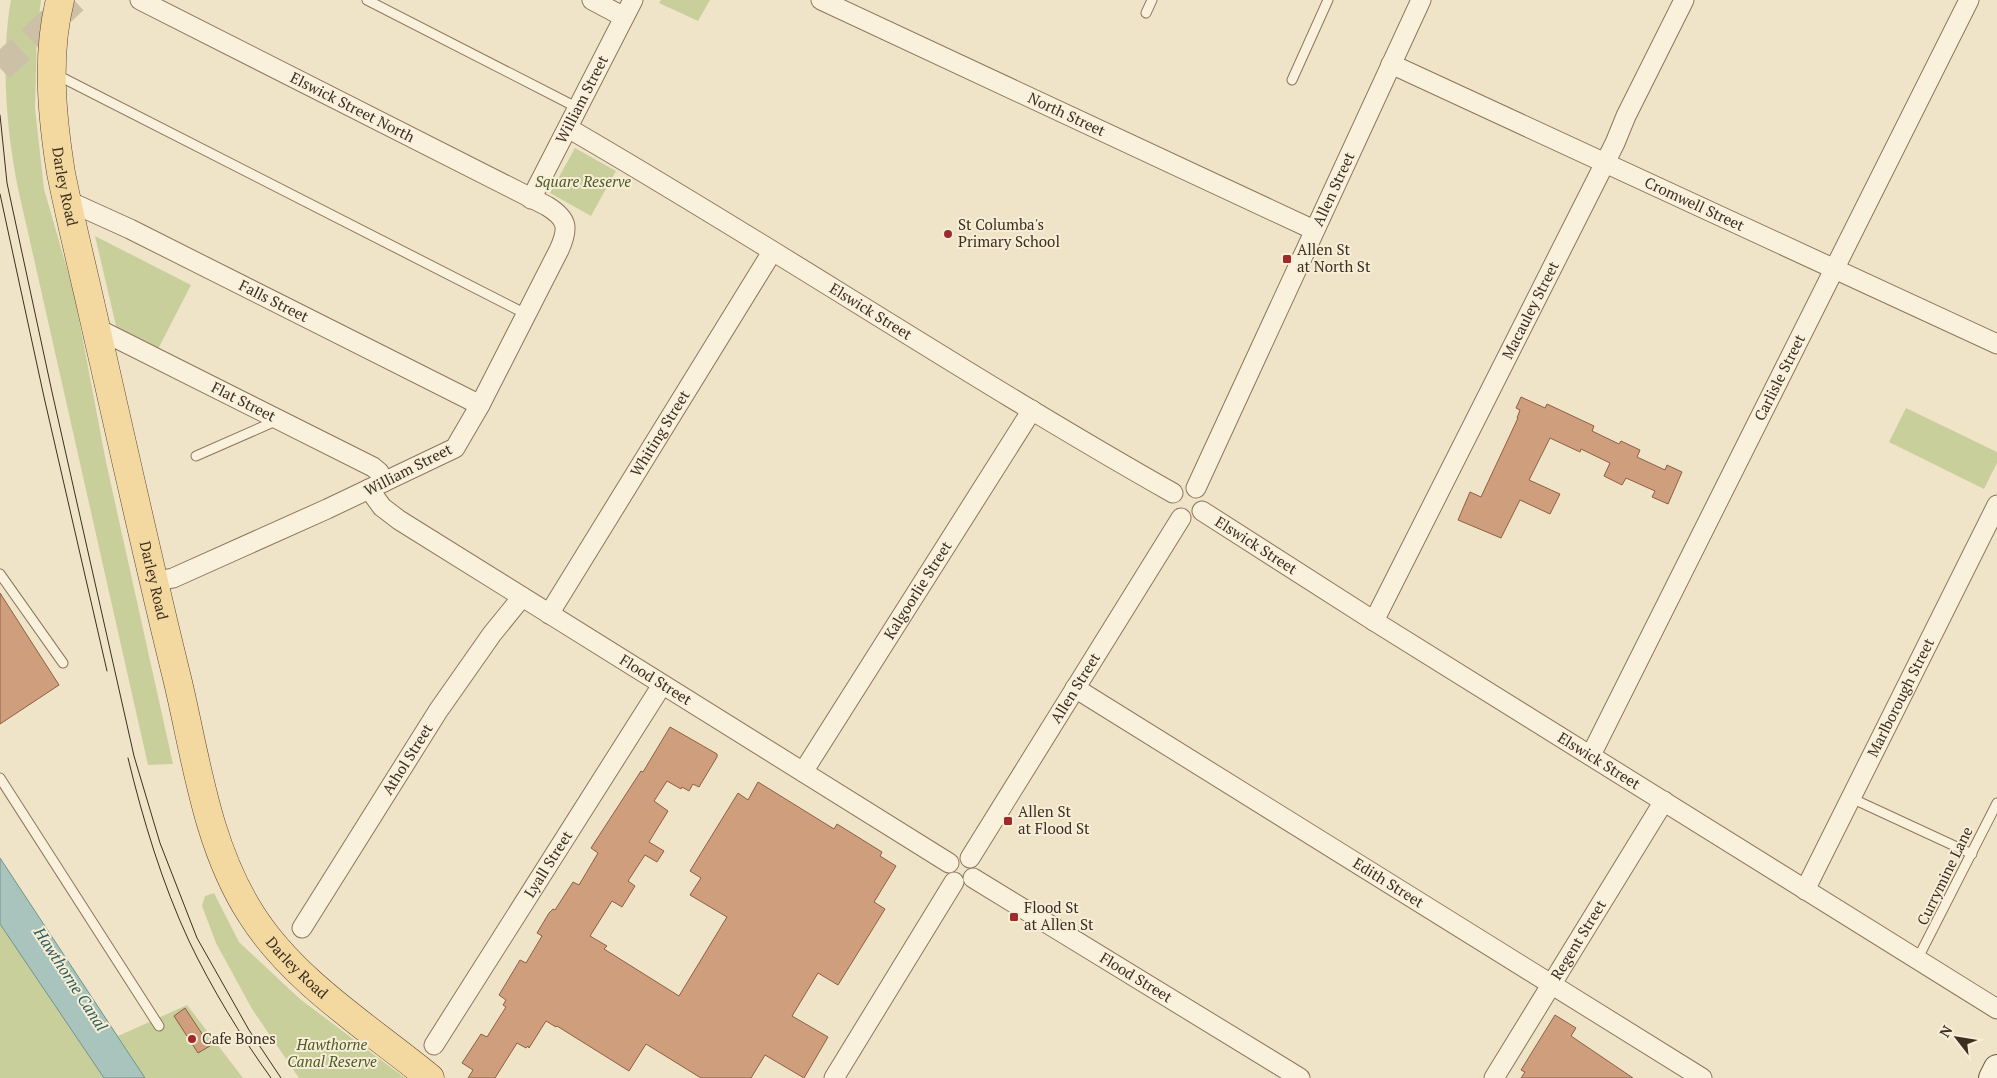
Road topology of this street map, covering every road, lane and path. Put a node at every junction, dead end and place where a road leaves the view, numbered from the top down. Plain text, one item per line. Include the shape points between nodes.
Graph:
1 (60, 0) edge
2 (140, 0) edge
3 (368, 0) edge
4 (592, 0) edge
5 (632, 0) edge
6 (821, 0) edge
7 (1152, 0) edge
8 (1328, 0) edge
9 (1421, 0) edge
10 (1684, 0) edge
11 (1970, 0) edge
12 (1146, 13) dead end
13 (624, 17) junction
14 (1391, 64) junction
15 (52, 72) junction
16 (1292, 80) dead end
17 (578, 108) junction
18 (568, 128) junction
19 (1604, 164) junction
20 (532, 199) junction
21 (66, 200) junction
22 (563, 218) joint
23 (1314, 230) junction
24 (772, 252) junction
25 (1834, 269) junction
26 (526, 314) junction
27 (96, 328) junction
28 (1997, 344) edge
29 (480, 405) junction
30 (1032, 410) junction
31 (280, 420) junction
32 (196, 456) dead end
33 (377, 486) junction
34 (1196, 488) junction
35 (1173, 494) junction
36 (1997, 505) edge
37 (1202, 511) junction
38 (1181, 518) junction
39 (0, 574) edge
40 (153, 582) junction
41 (522, 597) junction
42 (549, 614) junction
43 (1374, 621) junction
44 (63, 663) dead end
45 (662, 685) junction
46 (1075, 688) junction
47 (1591, 754) junction
48 (803, 772) junction
49 (0, 778) edge
50 (1851, 798) junction
51 (1664, 801) junction
52 (1997, 803) edge
53 (1972, 854) junction
54 (970, 858) junction
55 (949, 863) junction
56 (973, 878) junction
57 (954, 882) junction
58 (1805, 890) junction
59 (302, 928) dead end
60 (1917, 960) junction
61 (1552, 984) junction
62 (1997, 1009) edge
63 (159, 1026) dead end
64 (434, 1046) dead end
65 (1997, 1068) edge
66 (430, 1078) edge
67 (834, 1078) edge
68 (1300, 1078) edge
69 (1494, 1078) edge
70 (1702, 1078) edge
71 (1992, 1078) edge

1 - 15 main road, Darley Road
2 - 20 street, Elswick Street North
3 - 17 lane
4 - 13 street
5 - 13 street, William Street
6 - 23 street, North Street
7 - 12 lane
8 - 16 lane
9 - 14 street, Allen Street
10 - 19 street, Macauley Street
11 - 25 street, Carlisle Street
13 - 17 street, William Street
14 - 19 street, Cromwell Street
14 - 23 street, Allen Street
15 - 21 main road, Darley Road via 53,118
15 - 26 lane
17 - 18 street, William Street
18 - 20 street, William Street
18 - 24 street, Elswick Street
19 - 25 street, Cromwell Street
19 - 43 street, Macauley Street
20 - 22 street, Elswick Street North
21 - 27 main road, Darley Road
21 - 29 street, Falls Street
22 - 26 street, William Street via 566,230 563,241
23 - 34 street, Allen Street
24 - 30 street, Elswick Street
24 - 42 street, Whiting Street
25 - 28 street, Cromwell Street
25 - 47 street, Carlisle Street
26 - 29 street, William Street
27 - 31 street, Flat Street
27 - 40 main road, Darley Road
29 - 33 street, William Street via 452,450
30 - 35 street, Elswick Street
30 - 48 street, Kalgoorlie Street
31 - 32 lane
31 - 33 street, Flat Street via 373,467 379,472
33 - 40 street, William Street via 173,578
33 - 41 street, Flood Street via 382,507
34 - 35 street via 1183,486
34 - 37 street via 1203,496
35 - 38 street via 1173,510
36 - 50 street, Marlborough Street
37 - 38 street via 1193,518
37 - 43 street, Elswick Street
38 - 46 street, Allen Street
39 - 44 lane
40 - 66 main road, Darley Road via 203,793 232,881 272,942 295,968
41 - 42 street, Flood Street
41 - 59 street, Athol Street via 438,710
42 - 45 street, Flood Street
43 - 47 street, Elswick Street
45 - 48 street, Flood Street
45 - 64 street, Lyall Street
46 - 54 street, Allen Street
46 - 61 street, Edith Street
47 - 51 street, Elswick Street
48 - 55 street, Flood Street
49 - 63 lane
50 - 53 lane
50 - 58 street, Marlborough Street
51 - 58 street, Elswick Street
51 - 61 street, Regent Street
52 - 53 lane, Currymine Lane
53 - 60 lane, Currymine Lane
54 - 55 street via 960,855
54 - 56 street via 975,865
55 - 57 street via 947,874
56 - 57 street via 966,883
56 - 68 street, Flood Street
57 - 67 street
58 - 60 street, Elswick Street
60 - 62 street, Elswick Street
61 - 69 street, Regent Street
61 - 70 street, Edith Street
65 - 71 main road

